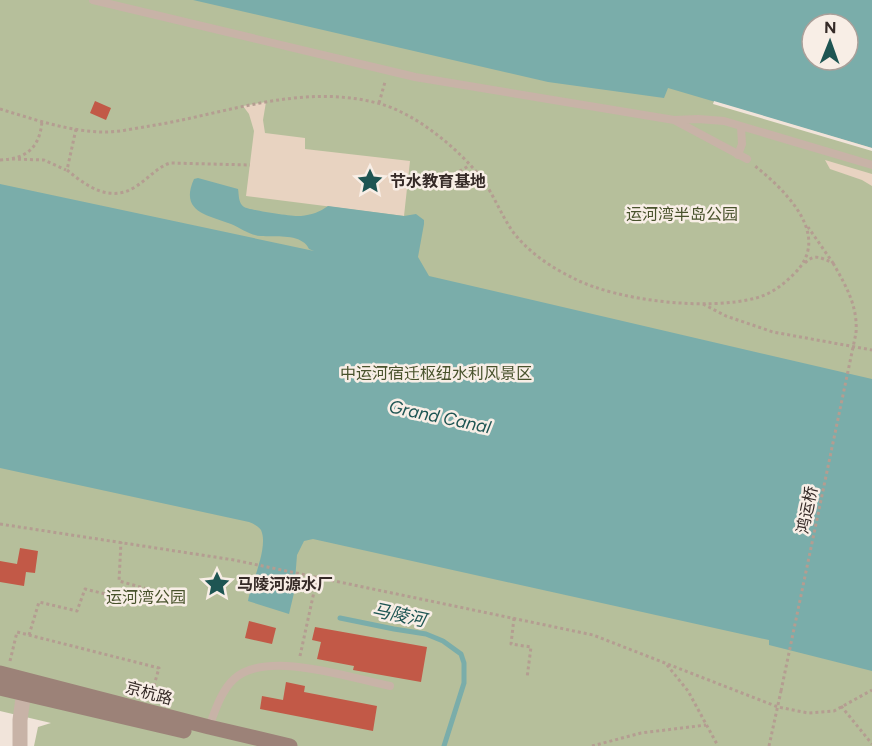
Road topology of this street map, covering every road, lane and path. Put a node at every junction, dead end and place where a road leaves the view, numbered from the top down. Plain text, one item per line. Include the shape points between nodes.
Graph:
1 (93, 0) edge
2 (389, 71) junction
3 (379, 103) junction
4 (0, 109) edge
5 (42, 120) junction
6 (674, 120) junction
7 (741, 127) junction
8 (76, 129) junction
9 (738, 154) junction
10 (7, 159) junction
11 (747, 159) joint
12 (0, 160) edge
13 (250, 165) dead end
14 (470, 165) junction
15 (872, 165) edge
16 (67, 170) junction
17 (408, 185) dead end
18 (806, 223) junction
19 (833, 263) junction
20 (802, 267) junction
21 (701, 303) junction
22 (872, 350) edge
23 (0, 524) edge
24 (121, 542) junction
25 (318, 577) junction
26 (514, 618) junction
27 (29, 635) junction
28 (666, 664) junction
29 (297, 666) junction
30 (2, 678) edge
31 (527, 678) dead end
32 (24, 686) junction
33 (390, 686) dead end
34 (872, 690) edge
35 (149, 702) dead end
36 (841, 706) junction
37 (778, 707) junction
38 (706, 725) junction
39 (209, 728) junction
40 (872, 744) edge
41 (20, 746) edge
42 (246, 746) edge
43 (290, 746) edge
44 (592, 746) edge
45 (718, 746) edge
46 (768, 746) edge

1 - 2 lane
2 - 3 path
2 - 6 lane
3 - 8 path via 322,96 297,98 137,128 105,132
3 - 14 path via 436,134
4 - 5 path
5 - 8 path
5 - 10 path via 36,145 26,154
6 - 7 lane via 715,120
6 - 9 lane
7 - 9 lane
7 - 15 lane
8 - 16 path
9 - 11 lane
10 - 12 path
10 - 16 path via 44,160
11 - 18 path via 791,201
13 - 16 path via 170,163 160,166 133,188 116,193 91,188
14 - 17 path via 440,181
14 - 21 path via 484,181 511,229 558,271 624,295
18 - 19 path
18 - 20 path via 810,238
19 - 20 path via 817,256
19 - 37 path, 鸿运桥, bridge via 853,302 856,333
20 - 21 path via 775,290 756,298
21 - 22 path via 773,332
23 - 24 path
24 - 25 path
24 - 27 path via 119,581 144,588 142,603 85,589 77,611 39,602
25 - 26 path
25 - 29 path
26 - 28 path via 593,635
26 - 31 path via 511,644 531,647
27 - 30 path via 17,632
27 - 35 path via 159,668
28 - 37 path
28 - 38 path via 688,691
29 - 33 lane
29 - 39 lane via 256,666 244,671 232,680 221,697
30 - 32 street, 京杭路
32 - 39 street, 京杭路
32 - 41 street
32 - 42 street, 京杭路
34 - 36 path
36 - 37 path via 823,712
36 - 40 path
37 - 46 path, 鸿运桥
38 - 44 path via 641,733
38 - 45 path
39 - 43 street, 京杭路

